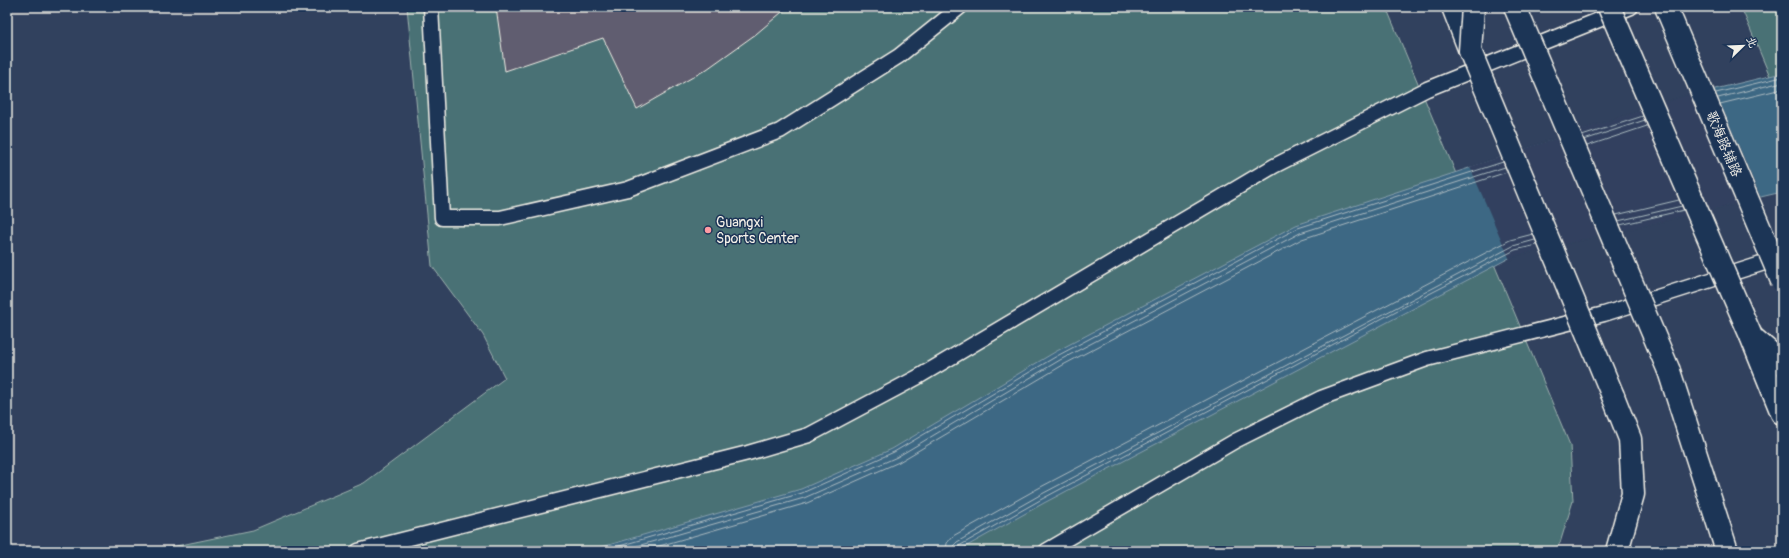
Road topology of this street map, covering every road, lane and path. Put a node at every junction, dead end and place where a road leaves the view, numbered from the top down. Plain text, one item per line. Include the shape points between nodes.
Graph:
1 (431, 7) edge
2 (960, 7) edge
3 (1453, 7) edge
4 (1472, 7) edge
5 (1515, 7) edge
6 (1609, 7) edge
7 (1631, 7) edge
8 (1666, 7) edge
9 (1470, 51) junction
10 (1782, 258) edge
11 (1782, 281) edge
12 (1751, 336) junction
13 (1782, 363) edge
14 (1782, 413) edge
15 (358, 551) edge
16 (1046, 551) edge
17 (1617, 551) edge
18 (1727, 551) edge

1 - 2 lane via 442,218 500,218 628,189 780,131 899,56
3 - 9 main road
4 - 9 main road, bridge
5 - 18 main road, bridge via 1669,371
6 - 12 main road, bridge
7 - 15 lane via 1427,89 1274,166 918,377 809,435
8 - 11 main road, 歌海路辅路, bridge
9 - 17 main road, bridge via 1630,439 1633,494
10 - 16 lane via 1604,314 1427,359 1321,398 1235,441
12 - 13 main road
12 - 14 main road

